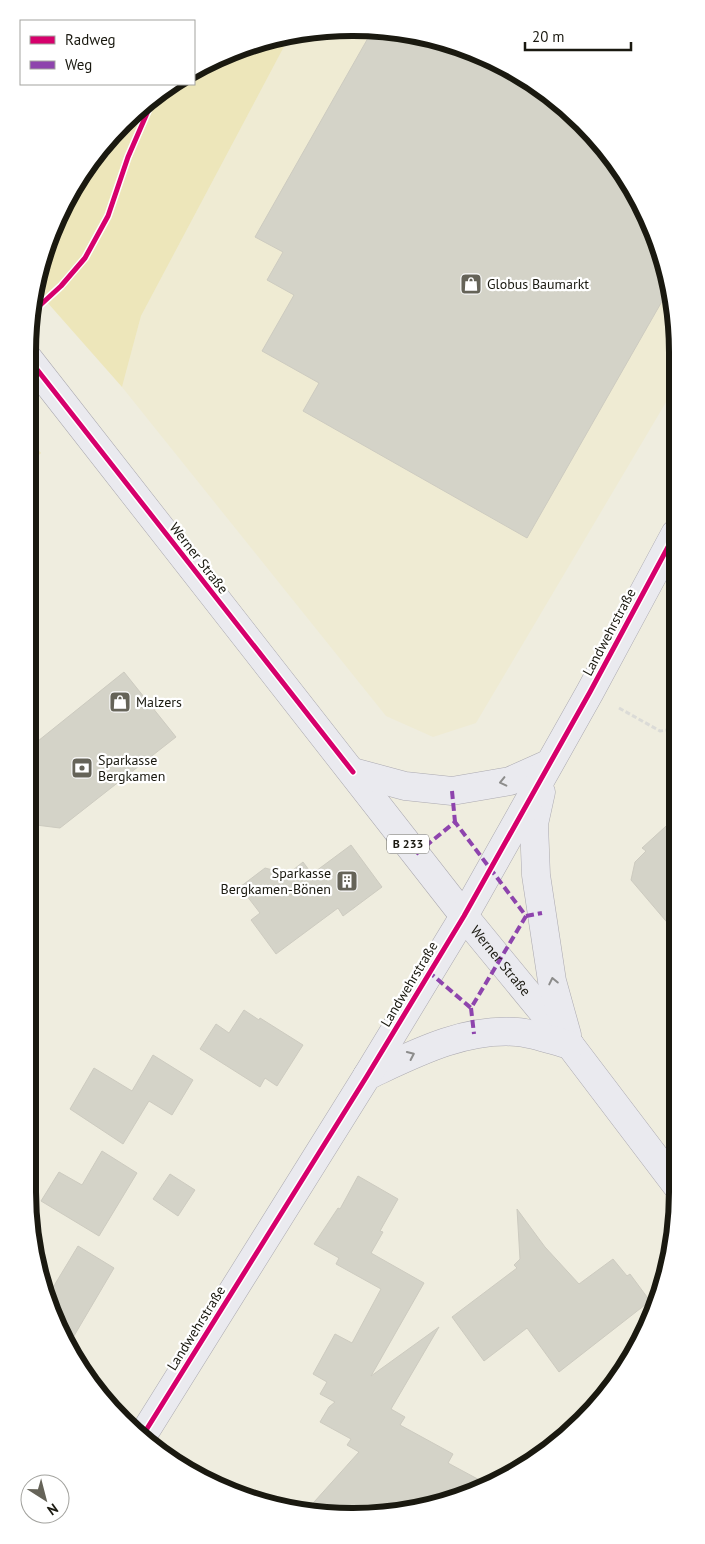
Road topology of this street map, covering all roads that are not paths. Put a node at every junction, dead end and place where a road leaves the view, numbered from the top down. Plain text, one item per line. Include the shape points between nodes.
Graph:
1 (36, 368) edge
2 (669, 545) edge
3 (548, 764) junction
4 (352, 772) junction
5 (464, 916) junction
6 (570, 1045) junction
7 (367, 1076) junction
8 (669, 1174) edge
9 (146, 1430) edge

1 - 4 main road, Werner Straße / B 233
2 - 3 main road, Landwehrstraße
3 -> 4 main road via 510,781 452,791 405,786
3 - 5 main road, Landwehrstraße
6 -> 3 main road via 552,982 536,875 534,824
4 - 5 main road, Werner Straße / B 233
5 - 6 main road, Werner Straße / B 233
5 - 7 main road, Landwehrstraße
7 -> 6 main road via 426,1048 474,1034 518,1032
6 - 8 main road, Werner Straße / B 233
7 - 9 main road, Landwehrstraße

